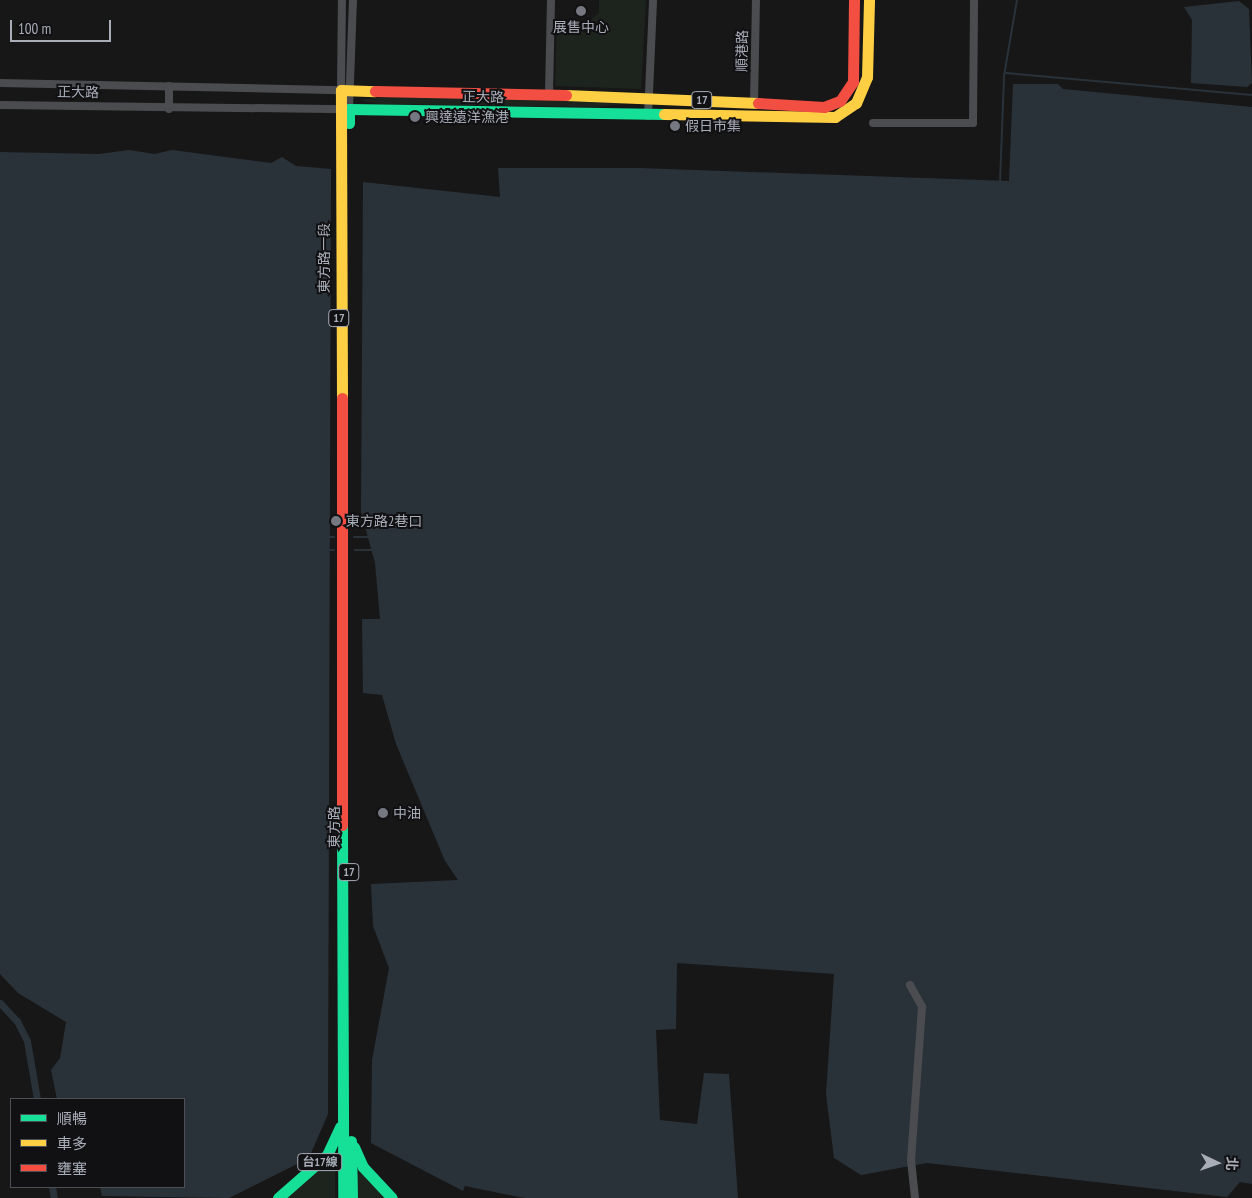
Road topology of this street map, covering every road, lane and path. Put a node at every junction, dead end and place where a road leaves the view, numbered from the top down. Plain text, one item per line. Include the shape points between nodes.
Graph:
1 (342, 0) edge
2 (353, 0) edge
3 (551, 0) edge
4 (653, 0) edge
5 (756, 0) edge
6 (854, 0) edge
7 (870, 0) edge
8 (974, 0) edge
9 (0, 83) edge
10 (170, 86) junction
11 (346, 90) junction
12 (549, 95) junction
13 (648, 97) junction
14 (754, 104) junction
15 (0, 105) edge
16 (169, 109) junction
17 (345, 109) junction
18 (648, 116) junction
19 (872, 123) dead end
20 (343, 546) junction
21 (910, 985) dead end
22 (343, 1112) junction
23 (351, 1142) junction
24 (278, 1198) edge
25 (343, 1198) edge
26 (352, 1198) edge
27 (392, 1198) edge
28 (914, 1198) edge

1 - 11 street, 東方路一段
2 - 11 street, 東方路一段
3 - 12 street
4 - 13 street
5 - 14 street, 順港路
6 - 14 main road, 正大路 / 17 via 854,75 844,98 819,107
7 - 18 main road, 正大路 / 17 via 867,77 856,103 841,114 809,119
8 - 19 street via 973,123
9 - 10 street, 正大路
10 - 11 street, 正大路
10 - 16 street
11 - 12 main road, 正大路 / 17
11 - 17 main road, 東方路一段 / 17
12 - 13 main road, 正大路 / 17
13 - 14 main road, 正大路 / 17
13 - 18 street
15 - 16 street, 正大路
16 - 17 street, 正大路
17 - 18 main road, 正大路 / 17
17 - 20 main road, 東方路一段 / 17
20 - 22 main road, 東方路 / 17
20 - 23 main road, 東方路 / 17
21 - 28 street via 922,1008 911,1160
22 - 24 main road, 台17線 via 327,1155 307,1177
22 - 25 main road, 東方路 / 17
23 - 26 main road, 東方路 / 17
23 - 27 main road via 363,1167

